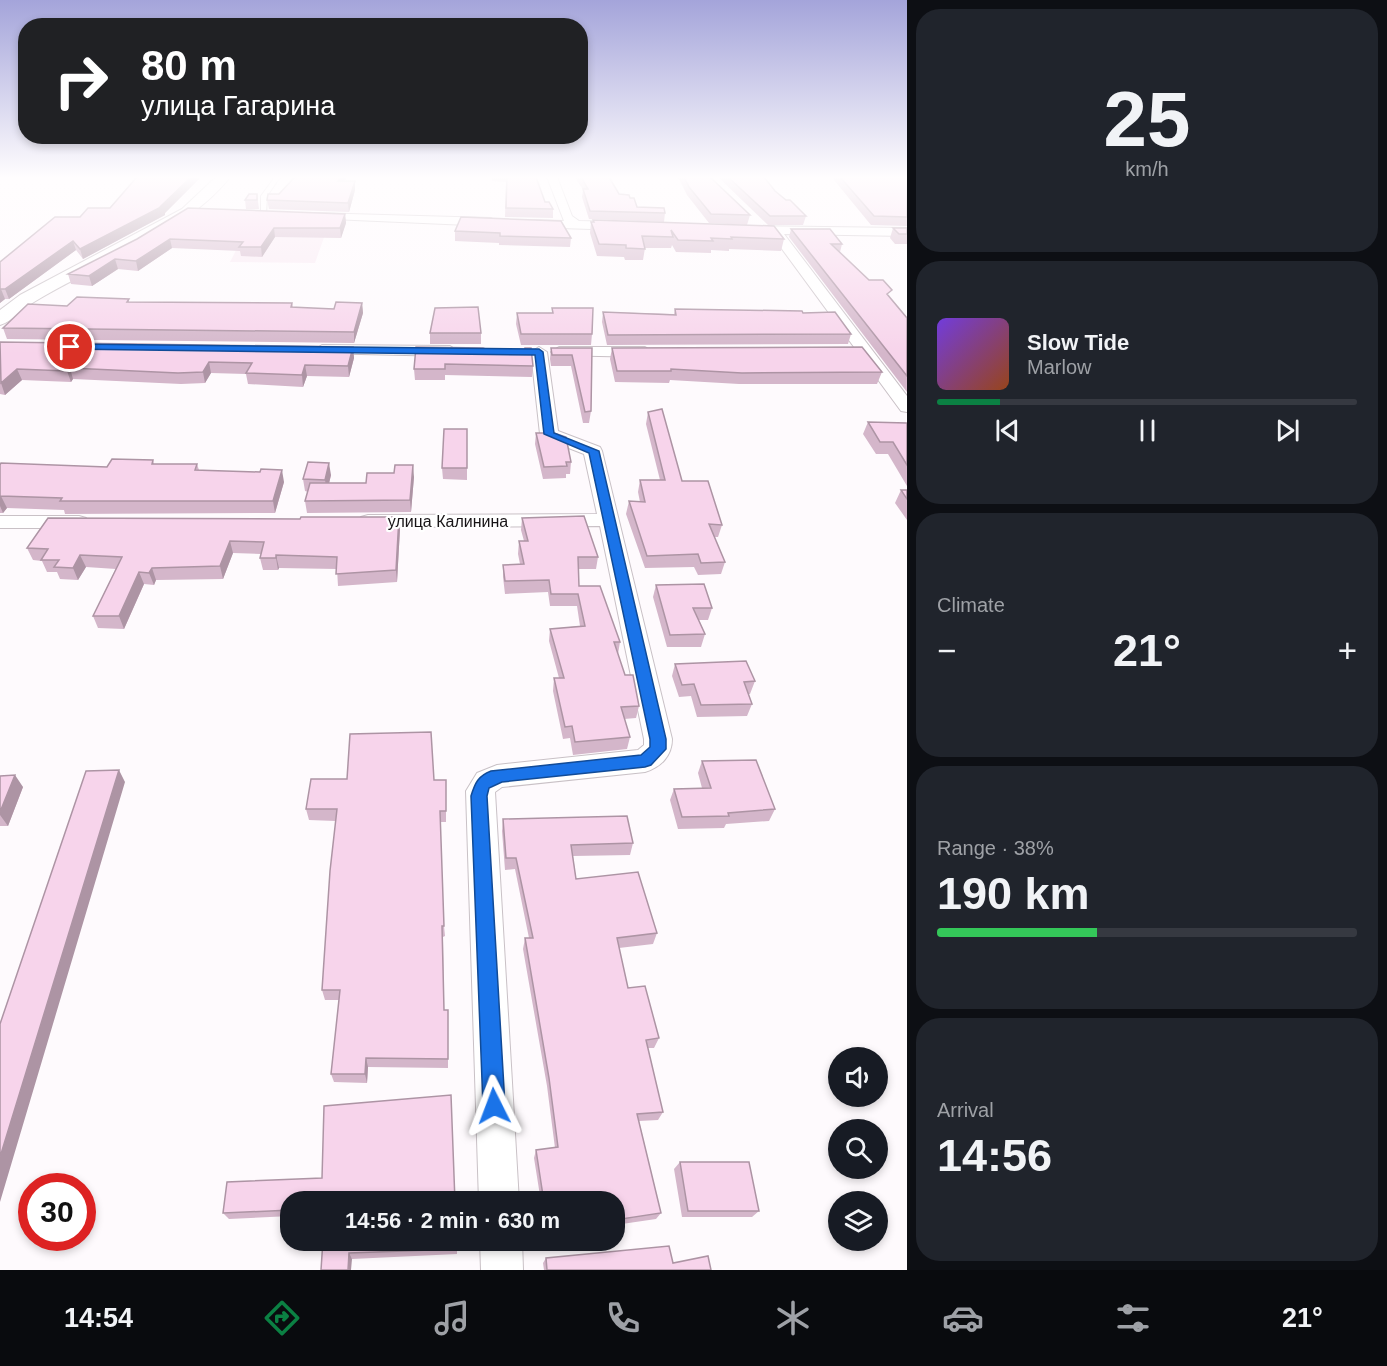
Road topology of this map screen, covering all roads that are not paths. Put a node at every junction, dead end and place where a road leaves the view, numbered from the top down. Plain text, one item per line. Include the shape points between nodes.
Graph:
1 (143, 236) edge
2 (773, 236) edge
3 (0, 319) edge
4 (311, 350) edge
5 (467, 351) edge
6 (840, 351) edge
7 (863, 351) junction
8 (666, 352) edge
9 (907, 407) edge
10 (607, 520) junction
11 (345, 521) edge
12 (0, 522) edge
13 (95, 522) edge
14 (498, 1191) edge
15 (501, 1251) edge
16 (502, 1270) edge

1 - 3 street via 26,299
2 - 7 street
4 - 5 street
6 - 7 street
7 - 9 street
8 - 10 street via 533,352 549,434 593,451
10 - 11 street, улица Калинина
10 - 14 street via 658,749 645,761 502,775 483,784 479,796
12 - 13 street
15 - 16 street

